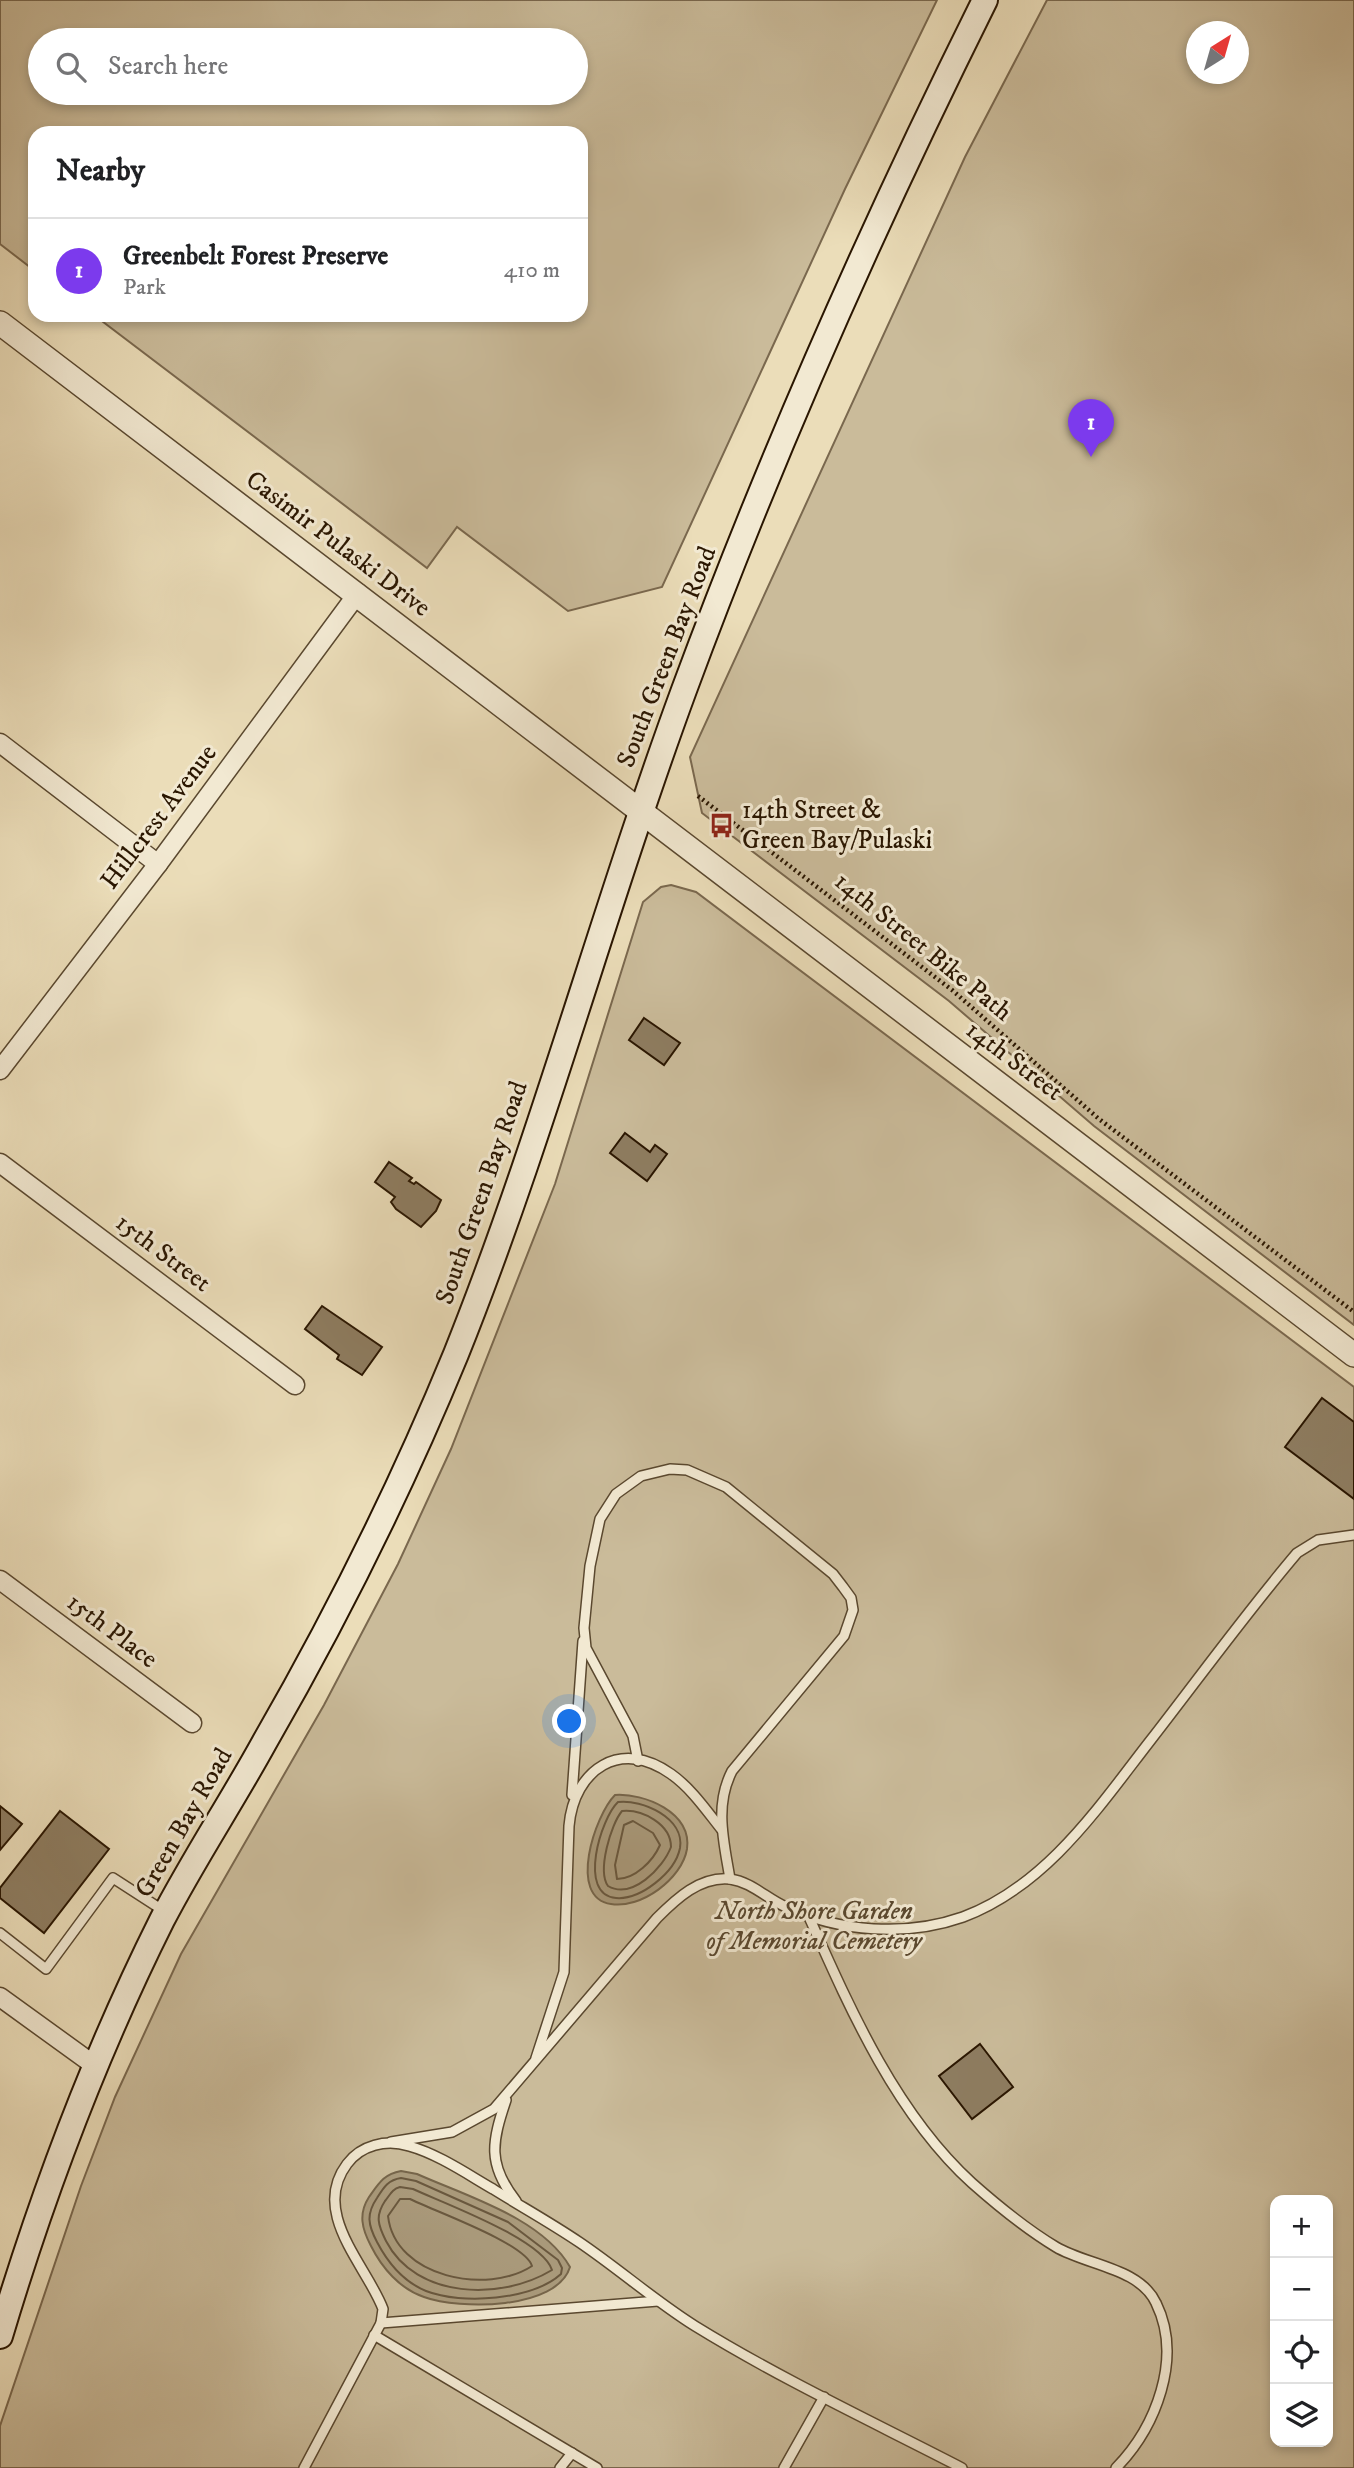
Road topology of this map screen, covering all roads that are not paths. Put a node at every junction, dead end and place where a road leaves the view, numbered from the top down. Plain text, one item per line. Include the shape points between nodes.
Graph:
1 (985, 0) edge
2 (0, 323) edge
3 (358, 593) junction
4 (0, 743) edge
5 (642, 811) junction
6 (158, 864) junction
7 (0, 1070) edge
8 (0, 1163) edge
9 (455, 1355) joint
10 (1354, 1355) edge
11 (295, 1385) dead end
12 (1354, 1535) edge
13 (0, 1580) edge
14 (584, 1628) junction
15 (192, 1723) dead end
16 (638, 1761) junction
17 (571, 1804) junction
18 (723, 1831) junction
19 (730, 1879) junction
20 (166, 1912) junction
21 (809, 1917) junction
22 (0, 1933) edge
23 (0, 1997) edge
24 (94, 2065) junction
25 (532, 2067) junction
26 (508, 2096) junction
27 (391, 2142) junction
28 (519, 2205) junction
29 (658, 2301) junction
30 (381, 2323) junction
31 (374, 2335) junction
32 (0, 2336) edge
33 (824, 2397) junction
34 (572, 2453) junction
35 (304, 2468) edge
36 (560, 2468) edge
37 (597, 2468) edge
38 (784, 2468) edge
39 (962, 2468) edge
40 (1116, 2468) edge

1 - 5 main road, South Green Bay Road via 870,239 771,469
2 - 3 street, Casimir Pulaski Drive
3 - 5 street, Casimir Pulaski Drive
3 - 6 street, Hillcrest Avenue
4 - 6 street
5 - 9 main road, South Green Bay Road via 532,1143
5 - 10 street, 14th Street
6 - 7 street, Hillcrest Avenue
8 - 11 street, 15th Street
9 - 20 main road, Green Bay Road via 395,1493 316,1651
12 - 21 lane via 1318,1541 1297,1553 1090,1818 1030,1878 962,1917 925,1925 863,1928
13 - 15 street, 15th Place
14 - 16 lane via 586,1648 633,1736
14 - 17 lane
14 - 18 lane via 600,1518 629,1484 656,1471 688,1470 726,1487 833,1574 851,1598 851,1623 844,1636 732,1770 720,1804
16 - 17 lane via 612,1761 600,1767 578,1788
16 - 18 lane via 654,1765 683,1784
17 - 25 lane via 564,1972
18 - 19 lane
19 - 21 lane
19 - 25 lane via 699,1885 679,1897
20 - 22 lane via 113,1878 46,1969
20 - 24 main road, Green Bay Road
21 - 40 lane via 889,2076 924,2129 970,2181 1031,2231 1058,2248 1124,2274 1155,2300 1167,2343 1166,2372 1146,2428
23 - 24 street
24 - 32 main road, Green Bay Road via 26,2250
25 - 26 lane
26 - 27 lane via 452,2132
26 - 28 lane via 497,2129 496,2169
27 - 28 lane via 429,2155
27 - 30 lane via 372,2145 347,2163 336,2193 348,2248 383,2309
28 - 29 lane via 579,2242
29 - 30 lane
29 - 33 lane
30 - 31 lane
31 - 34 lane
31 - 35 lane
33 - 38 lane
33 - 39 lane
34 - 36 lane
34 - 37 lane

